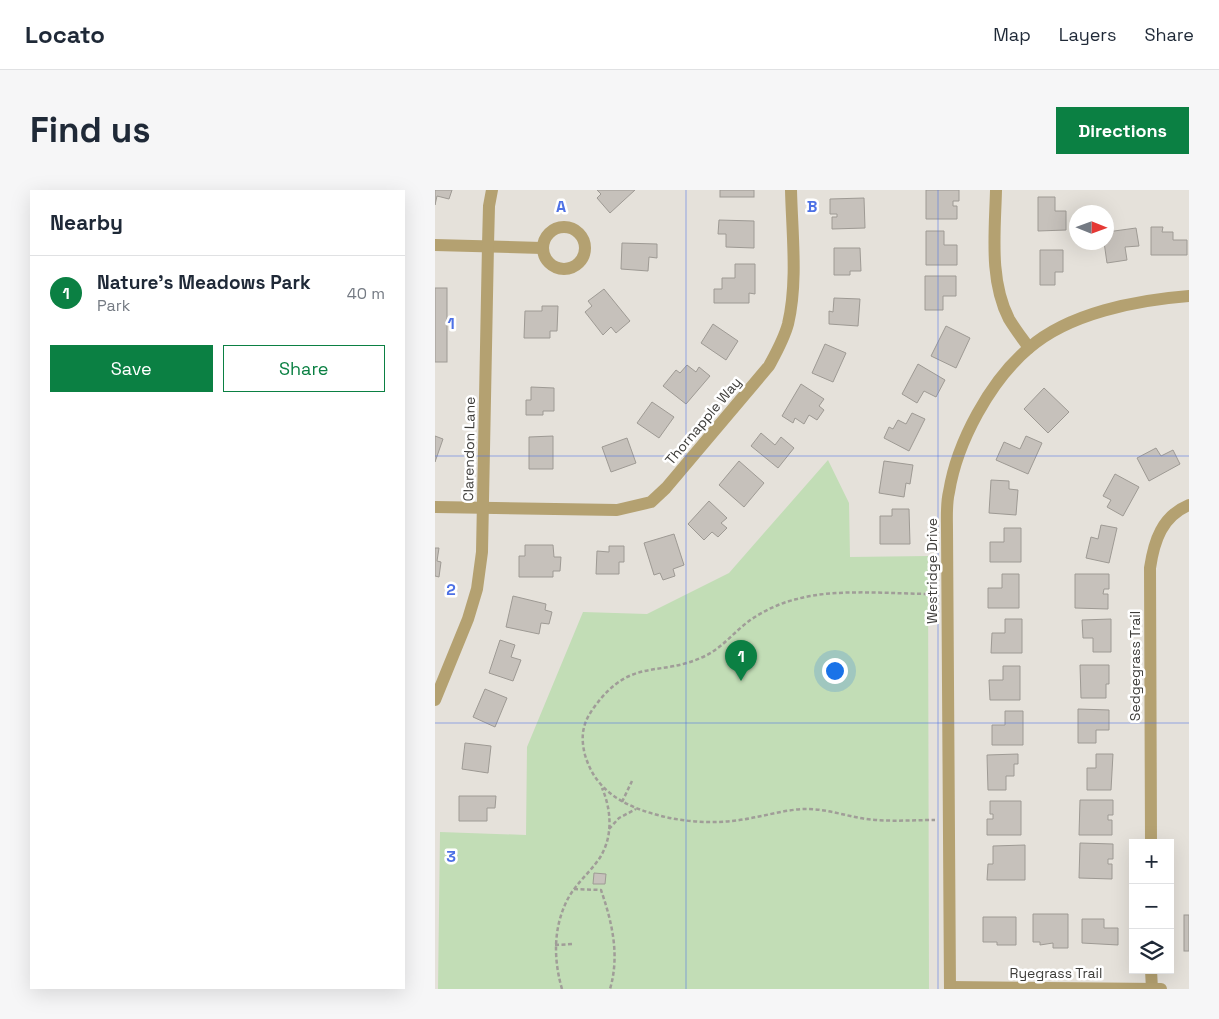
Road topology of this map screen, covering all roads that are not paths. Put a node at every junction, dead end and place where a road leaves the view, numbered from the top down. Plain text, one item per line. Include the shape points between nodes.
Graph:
1 (492, 190) edge
2 (791, 190) edge
3 (995, 190) edge
4 (435, 245) edge
5 (487, 245) junction
6 (542, 248) dead end
7 (1189, 296) edge
8 (1029, 348) junction
9 (1189, 505) edge
10 (435, 507) edge
11 (482, 509) junction
12 (435, 700) edge
13 (1151, 839) edge
14 (1152, 974) edge
15 (950, 988) edge
16 (1155, 989) edge

1 - 5 street, Clarendon Lane
2 - 11 street, Thornapple Way via 792,298 788,325 780,346 769,366 667,488 651,502 617,510
3 - 8 street via 995,268 999,291 1009,318
4 - 5 street
5 - 6 street
5 - 11 street, Clarendon Lane
7 - 8 street, Westridge Drive via 1127,303 1065,327
8 - 15 street, Westridge Drive via 1000,380 975,417 958,457 948,493
9 - 13 street, Sedgegrass Trail via 1166,521 1153,545 1150,568
10 - 11 street, Thornapple Way
11 - 12 street, Clarendon Lane via 482,552 477,589
14 - 16 street
15 - 16 street, Ryegrass Trail

